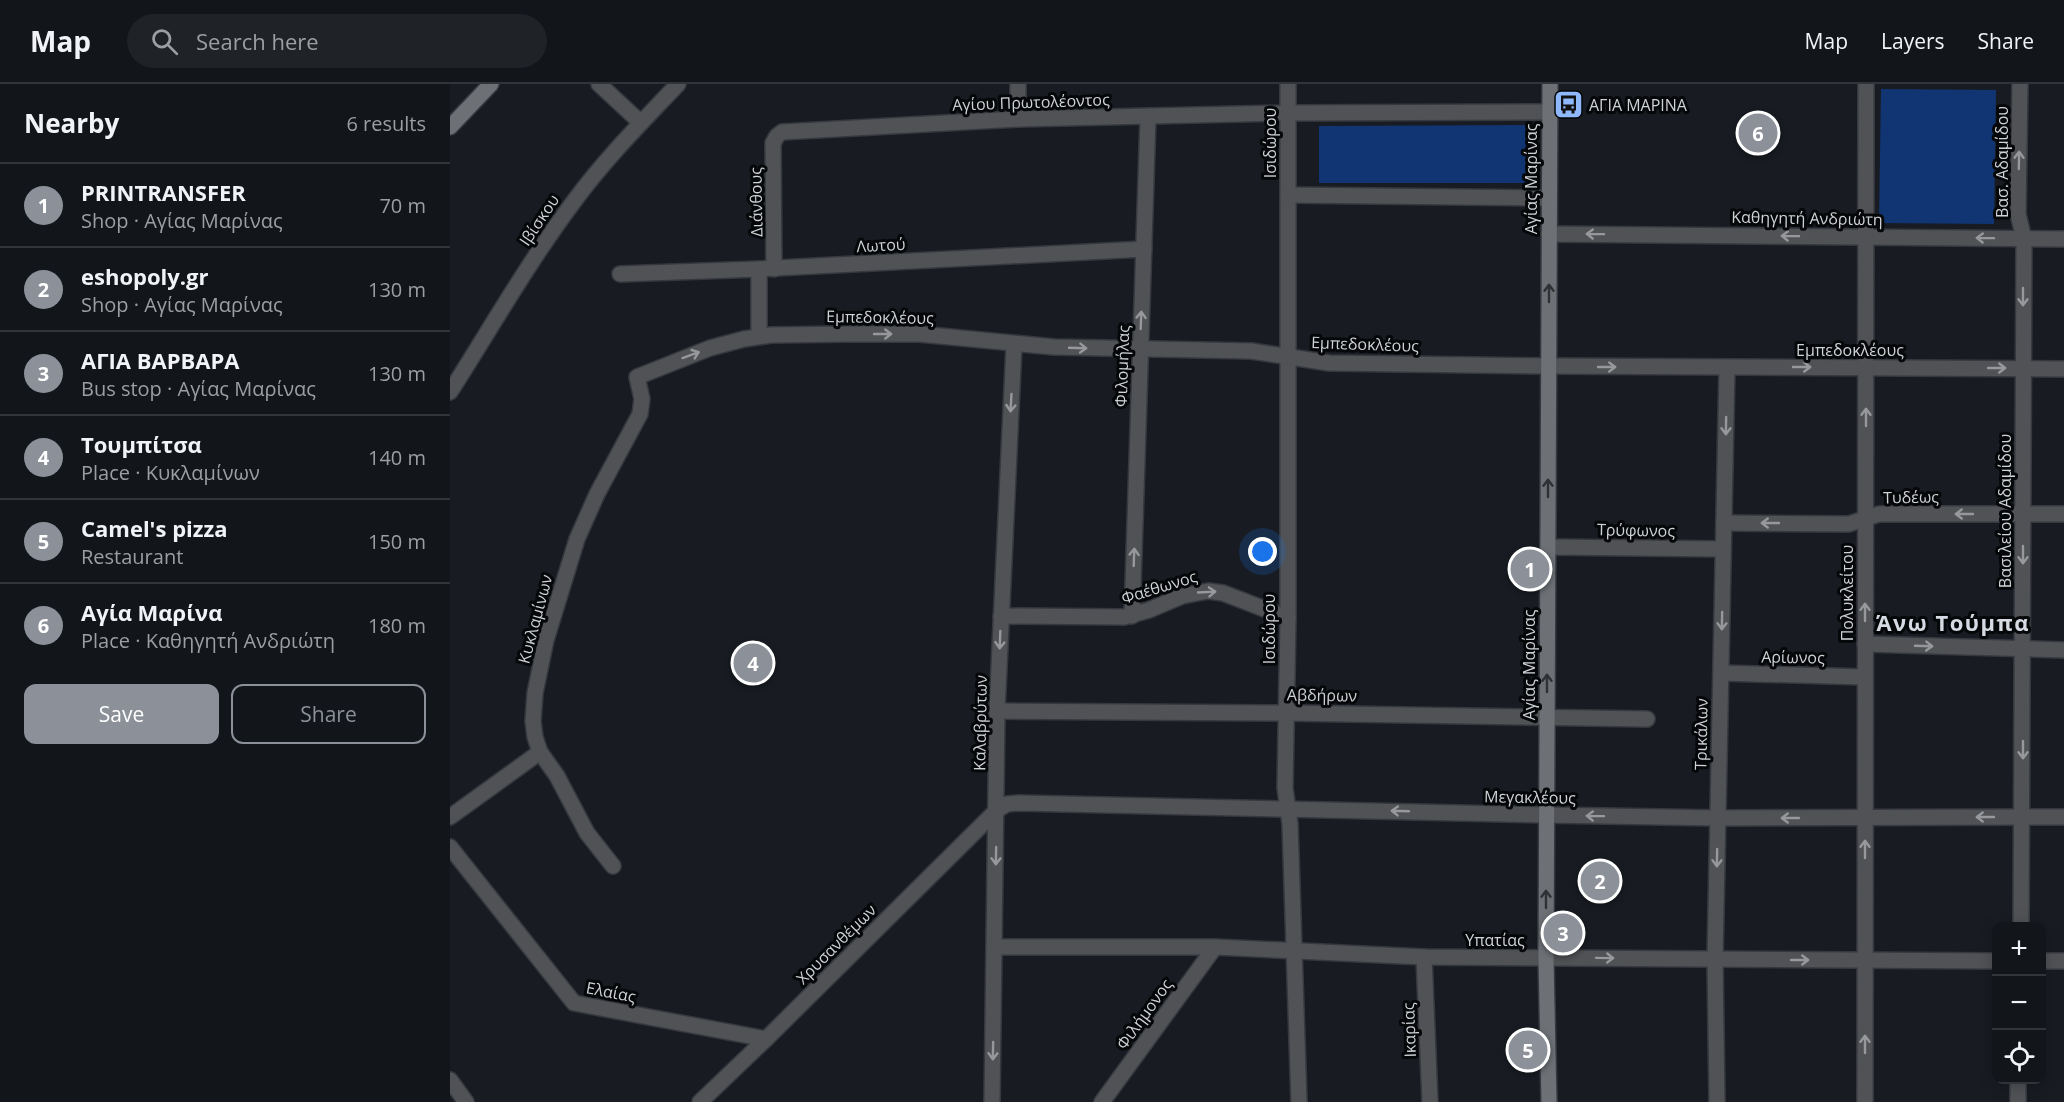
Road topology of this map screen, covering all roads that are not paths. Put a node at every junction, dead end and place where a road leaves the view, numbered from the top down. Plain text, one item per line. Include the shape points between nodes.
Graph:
1 (491, 84) edge
2 (599, 84) edge
3 (678, 84) edge
4 (1018, 84) edge
5 (1288, 84) edge
6 (1550, 84) edge
7 (1866, 84) edge
8 (2020, 84) edge
9 (1549, 112) junction
10 (1288, 113) junction
11 (1148, 117) junction
12 (1018, 119) junction
13 (641, 123) junction
14 (450, 127) edge
15 (777, 136) joint
16 (1288, 195) junction
17 (1549, 198) junction
18 (1549, 234) junction
19 (1866, 237) junction
20 (2024, 239) junction
21 (2064, 239) edge
22 (1143, 249) junction
23 (767, 269) junction
24 (620, 274) dead end
25 (759, 336) junction
26 (1014, 345) junction
27 (1140, 350) junction
28 (1288, 356) junction
29 (1549, 366) junction
30 (1727, 367) junction
31 (1866, 368) junction
32 (2023, 368) junction
33 (2064, 369) edge
34 (637, 377) joint
35 (450, 392) edge
36 (2022, 514) junction
37 (2064, 514) edge
38 (1866, 519) junction
39 (1724, 523) junction
40 (1548, 547) junction
41 (1724, 549) junction
42 (1001, 616) junction
43 (1132, 616) junction
44 (1288, 618) junction
45 (1865, 644) junction
46 (2023, 648) junction
47 (2064, 650) edge
48 (1721, 673) junction
49 (1865, 677) junction
50 (997, 711) junction
51 (1286, 713) junction
52 (1547, 718) junction
53 (1647, 719) dead end
54 (540, 752) junction
55 (1288, 808) junction
56 (997, 810) junction
57 (1547, 816) junction
58 (450, 817) edge
59 (1865, 817) junction
60 (2022, 817) junction
61 (2064, 817) edge
62 (1718, 818) junction
63 (450, 847) edge
64 (613, 866) dead end
65 (2020, 922) edge
66 (994, 947) junction
67 (1215, 947) junction
68 (1293, 951) junction
69 (1424, 957) junction
70 (1546, 958) junction
71 (1715, 959) junction
72 (1865, 960) junction
73 (1992, 961) edge
74 (2046, 961) edge
75 (2064, 961) edge
76 (766, 1039) junction
77 (450, 1080) edge
78 (2018, 1084) edge
79 (466, 1102) edge
80 (700, 1102) edge
81 (992, 1102) edge
82 (1102, 1102) edge
83 (1299, 1102) edge
84 (1430, 1102) edge
85 (1549, 1102) edge
86 (1718, 1102) edge
87 (1865, 1102) edge
88 (2018, 1102) edge

1 - 14 street
2 - 13 street
3 - 13 street, Ιβίσκου
4 - 12 street
5 - 10 street, Ισιδώρου
6 - 9 street, Αγίας Μαρίνας
7 - 19 street, Πολυκλείτου
20 -> 8 street, Βασ. Αδαμίδου via 2018,214
9 - 10 street, Αγίου Πρωτολέοντος
9 - 17 street, Αγίας Μαρίνας
10 - 11 street, Αγίου Πρωτολέοντος
10 - 16 street, Ισιδώρου
11 - 12 street, Αγίου Πρωτολέοντος
11 - 22 street, Φιλομήλας
12 - 15 street, Αγίου Πρωτολέοντος via 789,131
13 - 35 street, Ιβίσκου via 575,200
15 - 23 street, Διάνθους via 773,146
16 - 17 street
16 - 28 street, Ισιδώρου
17 - 18 street, Αγίας Μαρίνας
19 -> 18 street, Καθηγητή Ανδριώτη
29 -> 18 street, Αγίας Μαρίνας
20 -> 19 street, Καθηγητή Ανδριώτη
19 - 31 street, Πολυκλείτου
20 - 21 street, Καθηγητή Ανδριώτη
20 -> 32 street, Βασιλείου Αδαμίδου
22 - 23 street, Λωτού
27 -> 22 street, Φιλομήλας
23 - 24 street, Λωτού
23 - 25 street, Διάνθους
25 -> 26 street, Εμπεδοκλέους via 919,334
34 -> 25 street, Εμπεδοκλέους via 710,348
26 -> 27 street, Εμπεδοκλέους
26 -> 42 street, Καλαβρύτων
27 - 28 street, Εμπεδοκλέους via 1251,351
43 -> 27 street, Φιλομήλας
28 - 29 street, Εμπεδοκλέους via 1329,363
28 - 44 street, Ισιδώρου
29 -> 30 street, Εμπεδοκλέους
40 -> 29 street, Αγίας Μαρίνας
30 -> 31 street, Εμπεδοκλέους
30 -> 39 street, Τρικάλων
31 -> 32 street, Εμπεδοκλέους
38 -> 31 street, Πολυκλείτου
32 - 33 street, Εμπεδοκλέους
32 - 36 street, Βασιλείου Αδαμίδου
34 - 54 street, Κυκλαμίνων via 642,399 640,414 583,524 546,640 533,721
36 - 37 street, Τυδέως
36 -> 38 street, Τυδέως via 1879,514
36 -> 46 street, Βασιλείου Αδαμίδου
38 -> 39 street, Τυδέως via 1849,524
45 -> 38 street, Πολυκλείτου
39 - 41 street, Τρικάλων
40 - 41 street, Τρύφωνος
52 -> 40 street, Αγίας Μαρίνας
41 -> 48 street, Τρικάλων
42 - 43 street, Φαέθωνος
42 -> 50 street, Καλαβρύτων
43 -> 44 street, Φαέθωνος via 1182,596 1208,591
44 - 51 street, Ισιδώρου
45 -> 46 street
45 - 49 street, Πολυκλείτου
46 - 47 street
46 -> 60 street, Βασιλείου Αδαμίδου
48 - 49 street, Αρίωνος
48 - 62 street, Τρικάλων
49 - 59 street, Πολυκλείτου
50 - 51 street, Αβδήρων
50 - 56 street, Καλαβρύτων
51 - 52 street, Αβδήρων
51 - 55 street, Ισιδώρου
52 - 53 street, Αβδήρων
52 - 57 street, Αγίας Μαρίνας
54 - 58 street
54 - 64 street, Κυκλαμίνων via 587,833
55 - 56 street, Μεγακλέους via 1019,803
57 -> 55 street, Μεγακλέους
55 - 68 street, Ισιδώρου
56 -> 66 street, Καλαβρύτων
56 - 76 street, Χρυσανθέμων
62 -> 57 street, Μεγακλέους
70 -> 57 street, Αγίας Μαρίνας
60 -> 59 street, Μεγακλέους
59 -> 62 street, Μεγακλέους
72 -> 59 street, Πολυκλείτου
60 - 61 street, Μεγακλέους
60 - 65 street, Βασιλείου Αδαμίδου
62 -> 71 street, Τρικάλων
63 - 76 street, Ελαίας via 574,1003
66 - 67 street, Υπατίας
66 -> 81 street, Καλαβρύτων
67 - 68 street, Υπατίας
67 - 82 street, Φιλήμονος
68 - 69 street, Υπατίας
68 - 83 street, Ισιδώρου
69 - 70 street, Υπατίας
69 - 84 street, Ικαρίας
70 -> 71 street, Υπατίας
70 - 85 street, Αγίας Μαρίνας
71 -> 72 street, Υπατίας
71 - 86 street, Τρικάλων
72 - 73 street, Υπατίας
87 -> 72 street, Πολυκλείτου
74 - 75 street
76 - 80 street, Χρυσανθέμων
77 - 79 street
78 - 88 street

